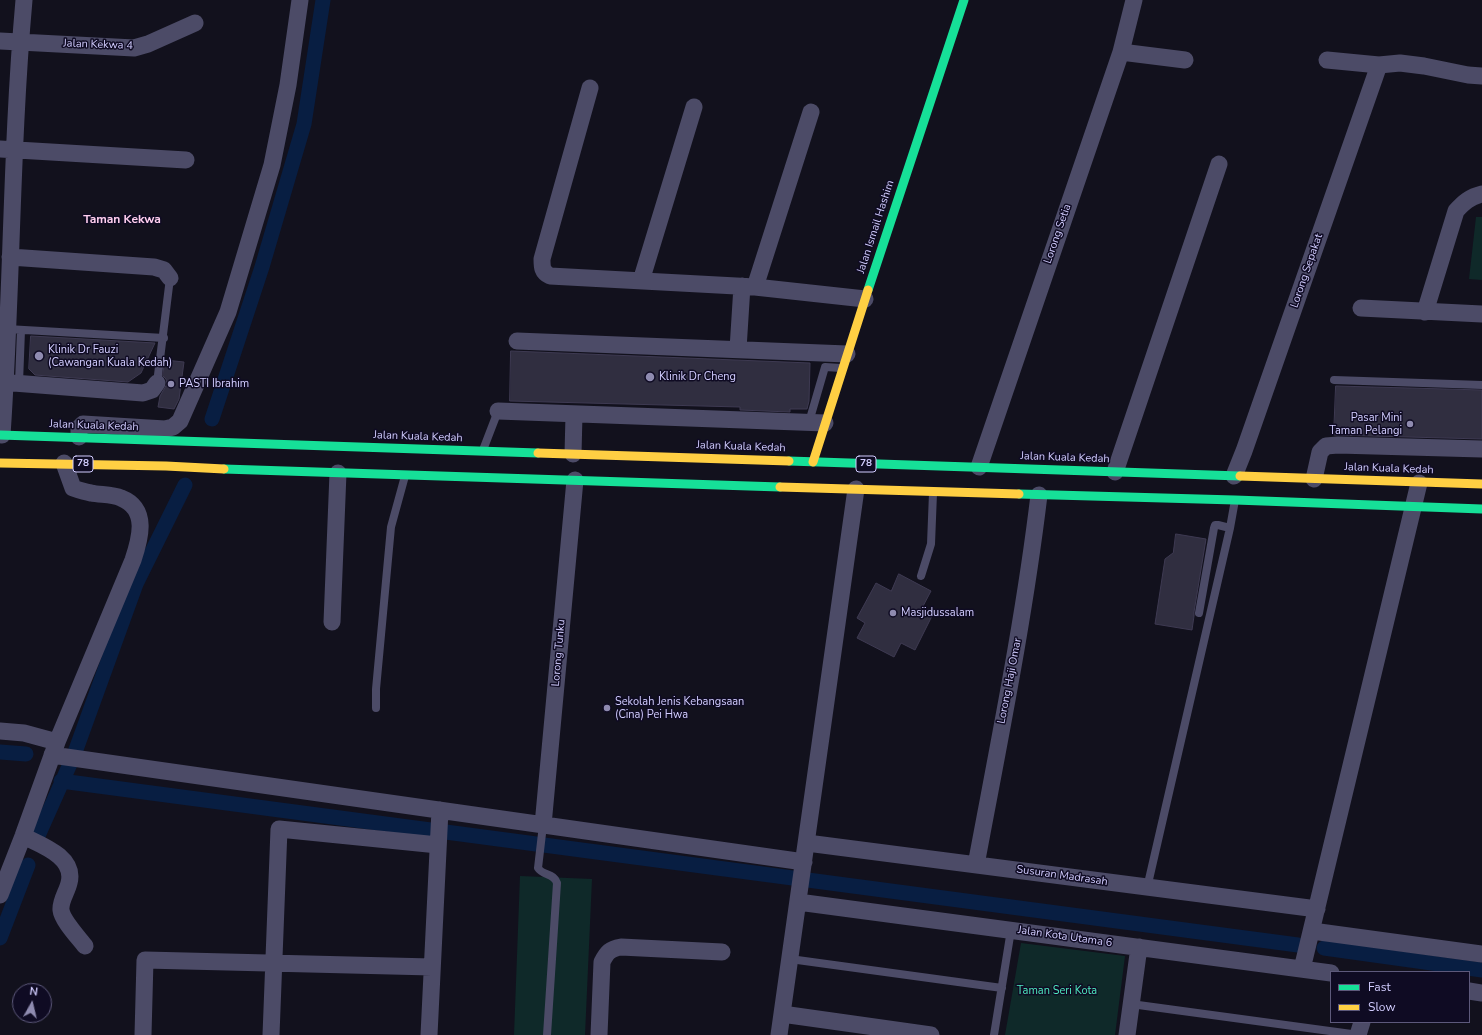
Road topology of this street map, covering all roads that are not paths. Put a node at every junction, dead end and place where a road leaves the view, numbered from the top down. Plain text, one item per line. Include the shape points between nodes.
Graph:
1 (300, 0) edge
2 (964, 0) edge
3 (1134, 0) edge
4 (23, 6) edge
5 (195, 23) dead end
6 (0, 41) edge
7 (20, 42) junction
8 (1120, 52) junction
9 (1185, 60) dead end
10 (1327, 60) dead end
11 (1379, 65) junction
12 (1482, 76) edge
13 (590, 88) dead end
14 (694, 107) dead end
15 (811, 112) dead end
16 (7, 150) edge
17 (186, 160) dead end
18 (1220, 164) dead end
19 (1482, 194) edge
20 (10, 257) junction
21 (170, 278) joint
22 (641, 281) junction
23 (749, 287) junction
24 (865, 299) junction
25 (1361, 308) dead end
26 (1424, 312) junction
27 (1482, 314) edge
28 (14, 330) junction
29 (164, 338) junction
30 (517, 341) dead end
31 (738, 349) junction
32 (845, 361) junction
33 (1334, 380) dead end
34 (8, 382) edge
35 (157, 383) joint
36 (1482, 385) edge
37 (498, 411) joint
38 (574, 415) junction
39 (817, 423) junction
40 (1, 435) edge
41 (79, 437) junction
42 (1482, 450) edge
43 (482, 451) junction
44 (573, 454) junction
45 (813, 462) junction
46 (0, 463) edge
47 (64, 464) junction
48 (979, 468) junction
49 (1115, 472) junction
50 (338, 473) junction
51 (405, 475) junction
52 (1234, 476) junction
53 (1314, 479) junction
54 (575, 480) junction
55 (1419, 483) junction
56 (1482, 484) edge
57 (856, 489) junction
58 (933, 492) junction
59 (1039, 495) junction
60 (1235, 500) junction
61 (1414, 507) junction
62 (1482, 509) edge
63 (1230, 528) junction
64 (921, 576) dead end
65 (1199, 613) dead end
66 (332, 622) dead end
67 (376, 708) dead end
68 (0, 731) edge
69 (58, 746) junction
70 (439, 829) junction
71 (542, 832) junction
72 (23, 836) junction
73 (807, 843) junction
74 (976, 865) junction
75 (803, 868) junction
76 (1147, 888) junction
77 (0, 896) edge
78 (799, 896) junction
79 (1317, 909) junction
80 (1012, 930) junction
81 (1312, 931) junction
82 (85, 946) dead end
83 (1139, 947) junction
84 (722, 952) dead end
85 (1482, 954) edge
86 (790, 958) junction
87 (273, 963) junction
88 (432, 967) junction
89 (1302, 969) junction
90 (1330, 973) edge
91 (1002, 988) junction
92 (1470, 992) edge
93 (1482, 993) edge
94 (1131, 1004) junction
95 (782, 1014) junction
96 (1362, 1023) edge
97 (143, 1035) edge
98 (270, 1035) edge
99 (429, 1035) edge
100 (547, 1035) edge
101 (599, 1035) edge
102 (779, 1035) edge
103 (931, 1035) edge
104 (994, 1035) edge
105 (1127, 1035) edge
106 (1358, 1035) edge

1 - 41 street via 288,85 272,165 228,312 180,420 173,427 165,429 83,424 79,428
2 - 24 main road, Jalan Ismail Hashim
3 - 8 street, Lorong Setia
4 - 7 street
5 - 7 street, Jalan Kekwa 4 via 134,48
6 - 7 street, Jalan Kekwa 4
7 - 16 street
8 - 9 street
8 - 48 street, Lorong Setia
10 - 11 street
11 - 12 street via 1424,66
11 - 52 street, Lorong Sepakat
13 - 22 street via 542,259 542,269 550,276
14 - 22 street
15 - 23 street
16 - 17 street
16 - 20 street
18 - 49 street
19 - 26 street via 1463,202 1456,211
20 - 21 street via 154,267 164,270
20 - 28 street
21 - 29 lane
22 - 23 street
23 - 24 street
23 - 31 street
24 - 32 main road, Jalan Ismail Hashim
25 - 26 street
26 - 27 street
28 - 29 lane
28 - 34 street
29 - 35 lane
30 - 31 street
31 - 32 street
32 - 39 main road, Jalan Ismail Hashim
32 - 39 lane via 825,367
33 - 36 lane
34 - 35 street via 143,393 152,390
34 - 40 street
37 - 38 street
37 - 43 lane
38 - 39 street
38 - 44 street
39 - 45 main road, Jalan Ismail Hashim
40 - 41 main road, Jalan Kuala Kedah / 78
41 - 43 main road, Jalan Kuala Kedah / 78
42 - 53 street via 1326,446 1320,452
43 - 44 main road, Jalan Kuala Kedah / 78
44 - 45 main road, Jalan Kuala Kedah / 78
45 - 48 main road, Jalan Kuala Kedah / 78
46 - 47 main road, 78
47 - 50 main road, 78
47 - 69 street via 73,488 90,493 108,494 132,504 139,515 141,532 133,560
48 - 49 main road, Jalan Kuala Kedah / 78
49 - 52 main road, Jalan Kuala Kedah / 78
50 - 51 main road, 78
50 - 66 street
51 - 54 main road, 78
51 - 67 lane via 391,528
52 - 53 main road, Jalan Kuala Kedah / 78
53 - 55 main road, Jalan Kuala Kedah / 78
54 - 57 main road, 78
54 - 71 street, Lorong Tunku
55 - 56 main road, Jalan Kuala Kedah / 78
55 - 61 street
57 - 58 main road, 78
57 - 73 street
58 - 59 main road, 78
58 - 64 lane via 931,544
59 - 60 main road, 78
59 - 74 street, Lorong Haji Omar via 1024,609
60 - 61 main road, 78
60 - 63 lane
61 - 62 main road, 78
61 - 79 street
63 - 65 lane via 1215,525
63 - 76 lane
68 - 69 street via 24,733
69 - 70 street via 77,759
69 - 72 street
70 - 71 street
70 - 87 street via 279,829
70 - 88 street
71 - 75 street
71 - 100 lane via 538,868 552,876 557,883
72 - 77 street
72 - 82 street via 61,858 68,868 70,881 61,911
73 - 74 street, Susuran Madrasah
73 - 75 street
74 - 76 street, Susuran Madrasah
75 - 78 street
76 - 79 street, Susuran Madrasah
78 - 80 street, Jalan Kota Utama 6
78 - 86 street
79 - 81 street
80 - 83 street, Jalan Kota Utama 6
80 - 91 lane
81 - 85 street
81 - 89 street
83 - 89 street, Jalan Kota Utama 6
83 - 94 street
84 - 101 street via 620,947 611,949 602,962
86 - 91 lane
86 - 95 street
87 - 88 street
87 - 97 street via 145,960
87 - 98 street
88 - 99 street
89 - 90 street, Jalan Kota Utama 6
91 - 104 lane
92 - 93 street
94 - 105 street
94 - 106 lane
95 - 102 street
95 - 103 street
96 - 106 street

